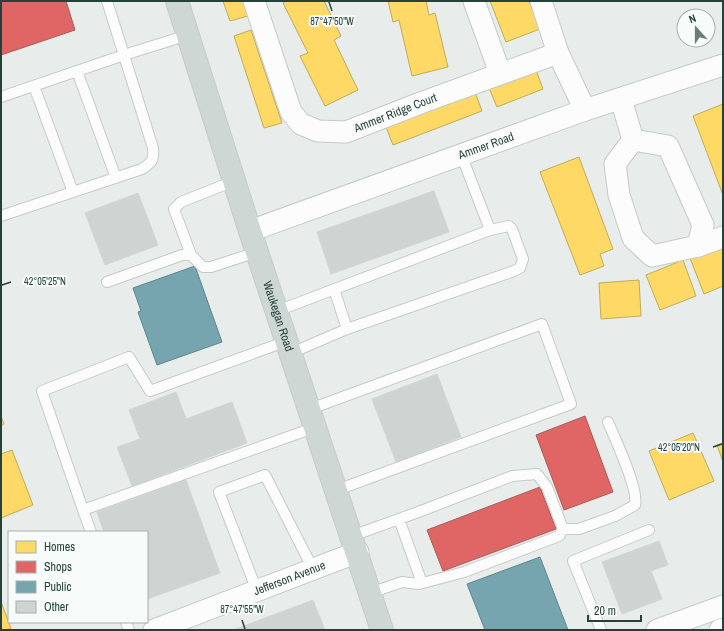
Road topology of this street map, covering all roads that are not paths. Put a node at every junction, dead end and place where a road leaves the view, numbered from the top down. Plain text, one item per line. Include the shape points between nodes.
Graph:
1 (107, 1) edge
2 (177, 1) edge
3 (254, 1) edge
4 (474, 1) edge
5 (541, 1) edge
6 (188, 35) junction
7 (558, 53) junction
8 (124, 54) junction
9 (723, 66) edge
10 (78, 70) junction
11 (500, 73) junction
12 (34, 86) junction
13 (1, 97) edge
14 (621, 99) junction
15 (585, 110) junction
16 (633, 140) junction
17 (461, 154) junction
18 (116, 178) junction
19 (234, 181) junction
20 (73, 192) junction
21 (1, 216) edge
22 (490, 230) junction
23 (250, 231) junction
24 (723, 237) edge
25 (698, 246) junction
26 (257, 252) junction
27 (191, 255) junction
28 (107, 282) dead end
29 (334, 289) junction
30 (277, 311) junction
31 (347, 329) junction
32 (289, 347) junction
33 (313, 418) junction
34 (608, 422) dead end
35 (337, 490) junction
36 (83, 510) junction
37 (399, 519) junction
38 (563, 529) junction
39 (649, 530) dead end
40 (91, 531) edge
41 (355, 544) junction
42 (314, 569) junction
43 (422, 583) junction
44 (257, 591) junction
45 (370, 592) junction
46 (723, 606) edge
47 (157, 629) edge
48 (723, 629) edge
49 (382, 630) edge
50 (601, 630) edge
51 (656, 630) edge
52 (720, 630) edge

1 - 8 lane
2 - 6 main road, Waukegan Road
3 - 11 street, Ammer Ridge Court via 291,112 301,124 318,131 346,132
4 - 11 street
5 - 7 street
6 - 8 lane
6 - 19 main road, Waukegan Road
7 - 11 street, Ammer Ridge Court
7 - 15 street
8 - 10 lane
8 - 18 lane via 154,157 152,162 142,169
9 - 14 street, Ammer Road
10 - 12 lane
10 - 18 lane
12 - 13 lane
12 - 20 lane
14 - 15 street, Ammer Road
14 - 16 street
15 - 17 street, Ammer Road
16 - 25 street via 668,146 703,225
16 - 25 street via 615,164 619,195 633,238 652,256
17 - 22 lane
17 - 23 street, Ammer Road
18 - 20 lane
19 - 23 main road, Waukegan Road
19 - 27 lane via 181,202 174,209
20 - 21 lane
22 - 29 lane
22 - 31 lane via 505,226 512,229 523,259 520,268
23 - 26 main road, Waukegan Road
24 - 25 street
26 - 27 lane via 211,267 203,267
26 - 30 main road, Waukegan Road
27 - 28 lane via 182,255
29 - 30 lane
29 - 31 lane
30 - 32 main road, Waukegan Road
31 - 32 lane
32 - 33 main road, Waukegan Road
32 - 36 lane via 150,390 129,357 42,391
33 - 35 main road, Waukegan Road
33 - 35 lane via 542,324 571,404
33 - 36 lane
34 - 38 lane via 634,488 635,505 615,516 580,529
35 - 41 main road, Waukegan Road
36 - 40 lane
37 - 38 lane via 512,476 537,474 546,487
37 - 41 lane
37 - 43 lane
38 - 43 lane via 559,536 464,572
39 - 50 lane via 573,561
41 - 42 street, Jefferson Avenue
41 - 45 main road, Waukegan Road
42 - 44 street, Jefferson Avenue
42 - 44 lane via 265,475 219,492
43 - 45 lane via 402,582
44 - 47 street, Jefferson Avenue
45 - 49 main road, Waukegan Road
46 - 51 street
48 - 52 street

